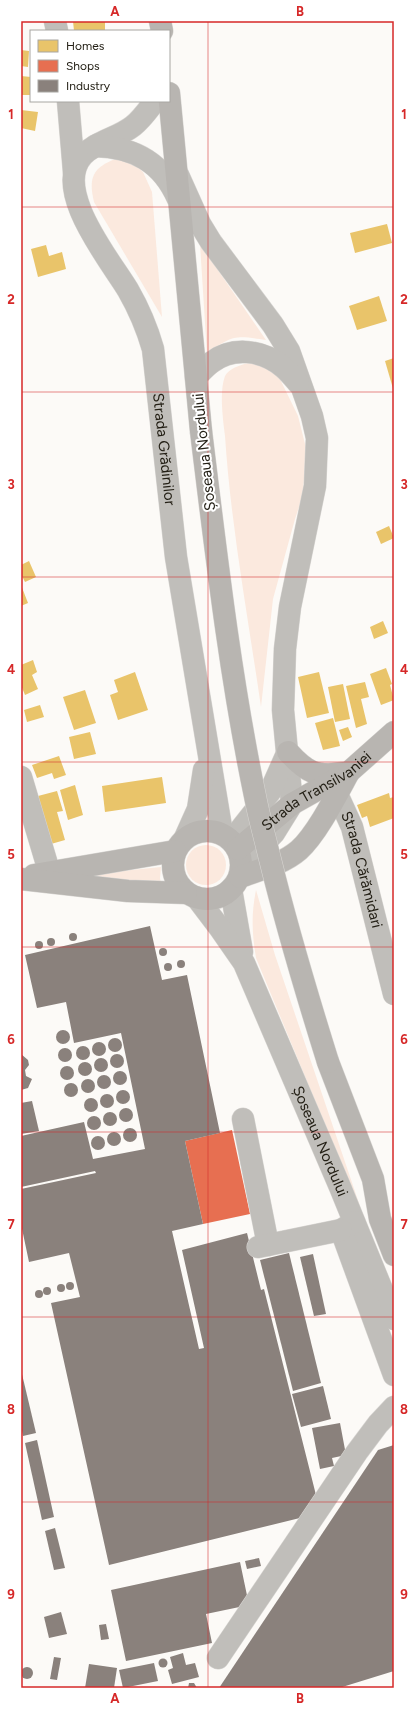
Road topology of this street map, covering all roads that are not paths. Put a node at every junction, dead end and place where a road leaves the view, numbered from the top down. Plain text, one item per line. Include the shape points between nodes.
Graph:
1 (68, 102) edge
2 (153, 102) edge
3 (170, 102) edge
4 (96, 146) junction
5 (176, 170) junction
6 (74, 172) junction
7 (180, 203) junction
8 (196, 377) junction
9 (302, 387) junction
10 (394, 732) edge
11 (206, 745) junction
12 (288, 752) junction
13 (349, 772) junction
14 (21, 777) edge
15 (337, 794) junction
16 (292, 804) junction
17 (180, 844) junction
18 (234, 858) junction
19 (49, 871) junction
20 (21, 878) edge
21 (191, 896) junction
22 (244, 963) junction
23 (394, 994) edge
24 (243, 1119) dead end
25 (374, 1179) junction
26 (394, 1209) edge
27 (348, 1226) junction
28 (394, 1255) edge
29 (394, 1319) edge
30 (394, 1375) edge
31 (394, 1407) edge
32 (218, 1658) dead end

1 - 6 street, Strada Grădinilor
2 - 4 street via 133,126
3 - 5 main road, Șoseaua Nordului
4 - 6 street via 83,156
4 - 7 street via 111,146 141,156 165,176
5 - 7 main road, Șoseaua Nordului
5 - 9 street via 200,224 211,242 273,325 289,351
6 - 11 street, Strada Grădinilor via 75,194 82,216 139,310 152,349 176,557
7 - 8 main road, Șoseaua Nordului
8 - 9 street via 212,361 232,352 254,352 269,357 284,367
8 - 25 main road, Șoseaua Nordului, bridge via 218,575 234,684 255,798 306,993 328,1062
9 - 12 street via 314,423 317,460 315,486 290,607 285,648 283,710
10 - 13 main road, Strada Transilvaniei
11 - 17 street via 198,809
11 - 18 street, Șoseaua Nordului
12 - 13 main road via 311,772 326,775
12 - 16 street
12 - 18 street via 270,792
13 - 15 main road
13 - 16 main road, Strada Transilvaniei
14 - 19 street
15 - 18 main road via 309,840 298,851 281,861
15 - 23 street, Strada Cărămidari via 352,827
16 - 18 main road, Strada Transilvaniei
17 - 18 main road via 199,831 215,831
17 - 19 main road
17 - 21 main road via 172,869 179,886
18 - 21 main road via 221,896 209,899
18 - 22 street, Șoseaua Nordului via 238,936
19 - 20 main road
20 - 21 main road
21 - 22 street, Șoseaua Nordului via 223,932
22 - 27 street, Șoseaua Nordului
24 - 27 street via 263,1246
25 - 26 main road, Șoseaua Nordului
25 - 28 main road, Șoseaua Nordului via 380,1219
27 - 29 street, Șoseaua Nordului
27 - 30 street
31 - 32 street via 357,1452

